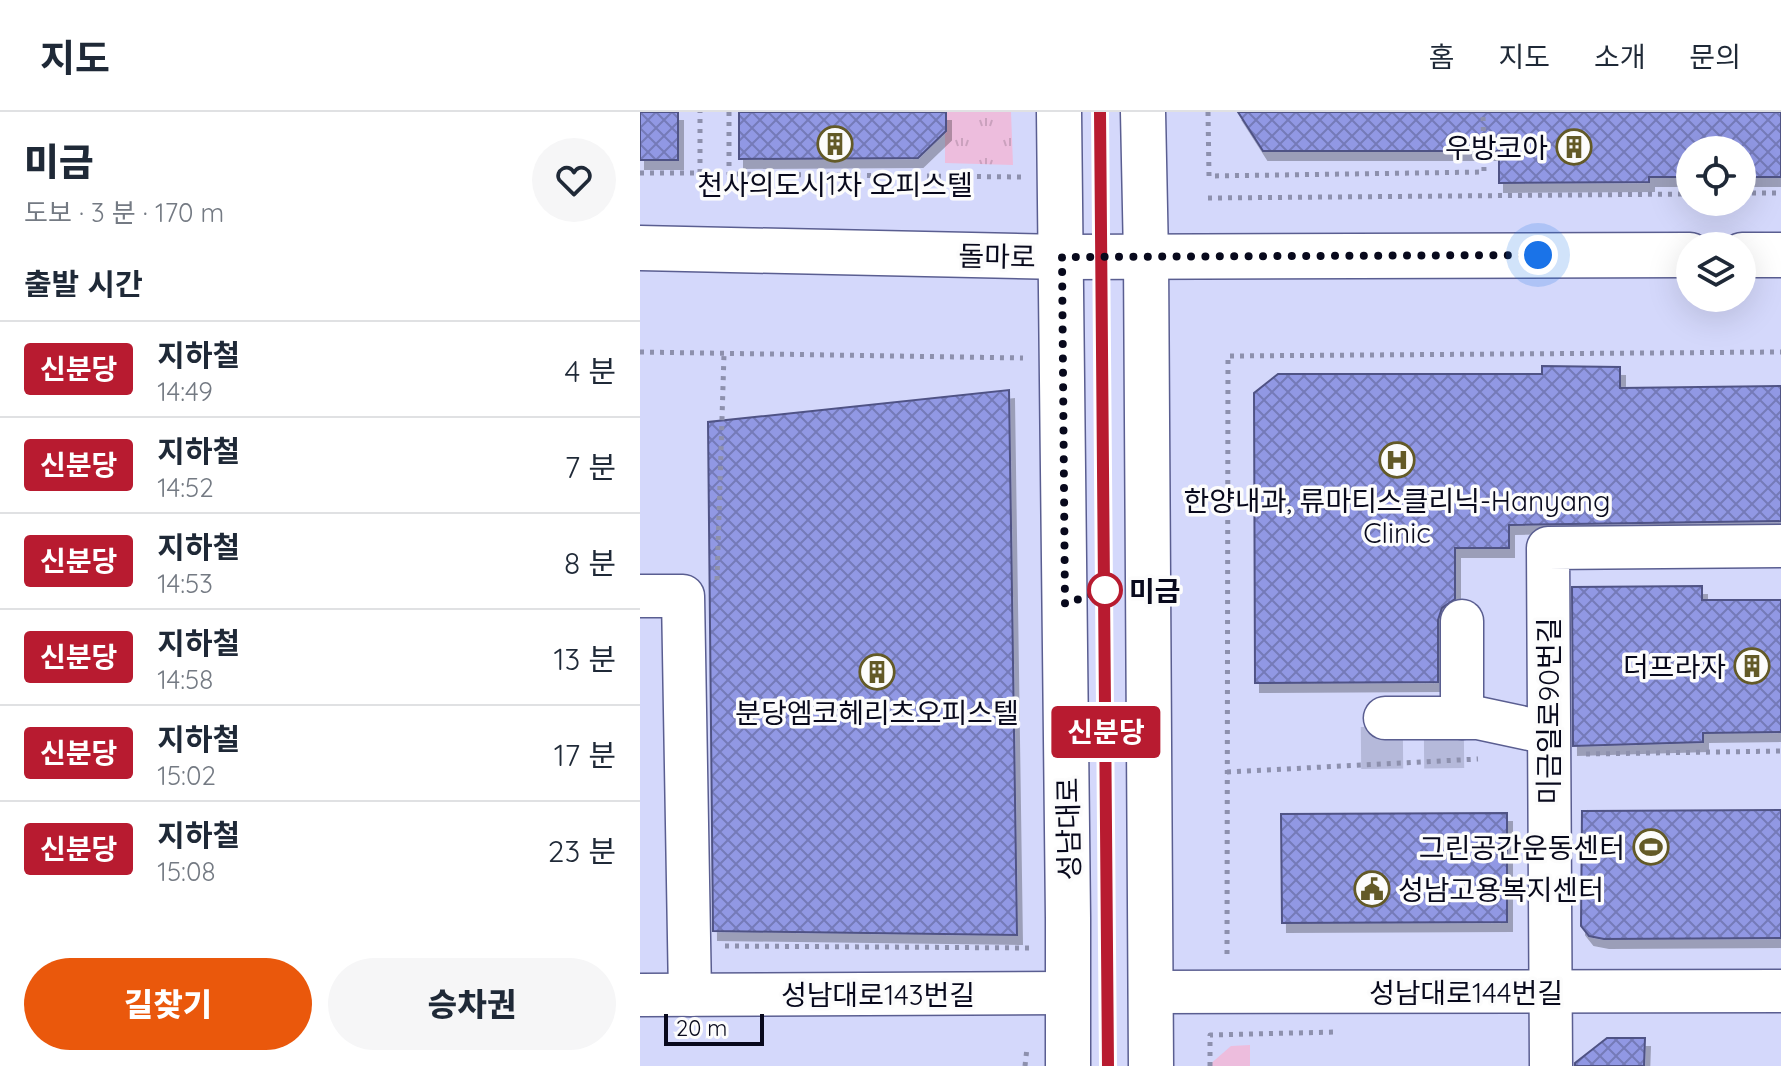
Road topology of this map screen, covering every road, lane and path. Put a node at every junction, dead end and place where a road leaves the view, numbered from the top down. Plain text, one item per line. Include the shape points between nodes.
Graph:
1 (700, 112) edge
2 (729, 112) edge
3 (1059, 112) edge
4 (1143, 112) edge
5 (1208, 112) edge
6 (1483, 112) edge
7 (640, 173) edge
8 (984, 177) dead end
9 (1756, 193) edge
10 (1781, 193) edge
11 (1676, 194) edge
12 (1208, 198) dead end
13 (640, 248) edge
14 (1676, 255) edge
15 (1756, 255) edge
16 (1781, 255) edge
17 (1062, 257) junction
18 (1146, 257) junction
19 (640, 352) edge
20 (1781, 352) edge
21 (724, 354) junction
22 (979, 358) dead end
23 (1781, 546) edge
24 (640, 596) edge
25 (716, 596) dead end
26 (1462, 621) dead end
27 (1385, 718) dead end
28 (1468, 727) junction
29 (1565, 743) junction
30 (1781, 751) edge
31 (721, 946) dead end
32 (1036, 948) dead end
33 (1242, 956) dead end
34 (1551, 991) junction
35 (1781, 991) edge
36 (1150, 992) junction
37 (1068, 993) junction
38 (640, 995) edge
39 (690, 995) junction
40 (1210, 1035) dead end
41 (1068, 1066) edge
42 (1151, 1066) edge
43 (1210, 1066) edge
44 (1551, 1066) edge

1 - 7 path via 700,173
2 - 8 path via 729,174
3 - 17 main road, 성남대로
4 - 18 main road
5 - 6 path via 1209,176 1484,172
9 - 10 path
11 - 12 path
13 - 17 main road, 돌마로
14 - 18 main road, 돌마로
15 - 16 main road
17 - 18 main road, 돌마로
17 - 37 main road, 성남대로
18 - 36 main road
19 - 21 path
20 - 33 path via 1228,356 1227,956
21 - 22 path
21 - 25 path
23 - 29 street, 미금일로90번길 via 1548,548
24 - 39 street via 683,596
26 - 28 street
27 - 28 street
28 - 29 street
29 - 30 path
29 - 34 street, 미금일로90번길
31 - 32 path
34 - 35 street, 성남대로144번길
34 - 36 street, 성남대로144번길
34 - 44 street, 미금일로90번길
36 - 42 main road
37 - 39 street, 성남대로143번길
37 - 41 main road, 성남대로
38 - 39 street, 성남대로143번길
40 - 43 path

